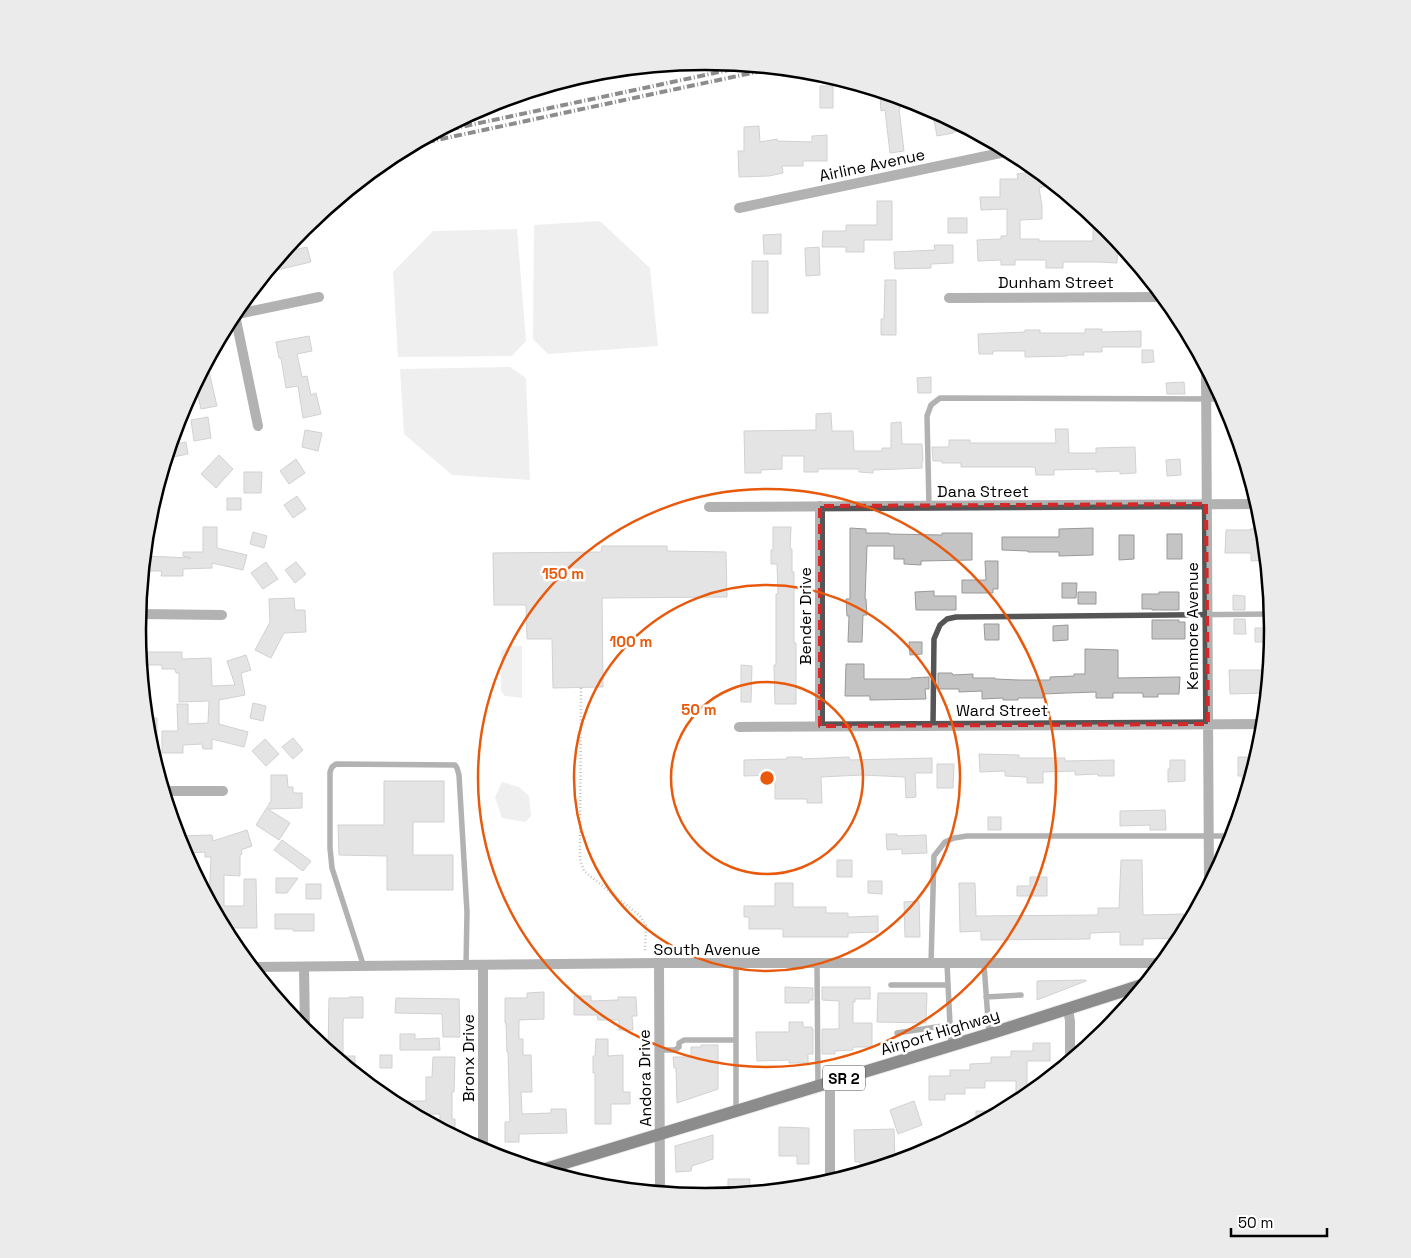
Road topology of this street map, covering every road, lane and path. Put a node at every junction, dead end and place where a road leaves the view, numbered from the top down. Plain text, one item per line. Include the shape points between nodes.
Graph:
1 (999, 153) edge
2 (739, 208) dead end
3 (319, 297) dead end
4 (1155, 297) edge
5 (949, 298) dead end
6 (245, 313) edge
7 (236, 325) edge
8 (1206, 380) edge
9 (1206, 399) junction
10 (1215, 399) edge
11 (258, 426) dead end
12 (1206, 504) junction
13 (1250, 504) edge
14 (820, 506) junction
15 (929, 506) junction
16 (709, 507) dead end
17 (147, 614) edge
18 (222, 614) dead end
19 (1207, 614) junction
20 (1264, 614) edge
21 (581, 688) dead end
22 (1208, 724) junction
23 (1256, 724) edge
24 (933, 725) junction
25 (820, 726) junction
26 (739, 727) dead end
27 (171, 792) edge
28 (223, 792) dead end
29 (1209, 835) junction
30 (1225, 836) edge
31 (1209, 872) edge
32 (658, 963) junction
33 (1153, 963) edge
34 (644, 964) junction
35 (736, 964) junction
36 (817, 964) junction
37 (932, 964) junction
38 (947, 964) junction
39 (984, 964) junction
40 (466, 966) junction
41 (482, 966) junction
42 (261, 967) edge
43 (304, 967) junction
44 (364, 967) junction
45 (891, 984) dead end
46 (948, 985) junction
47 (1021, 995) dead end
48 (1129, 995) edge
49 (986, 996) junction
50 (1068, 1009) junction
51 (305, 1019) edge
52 (949, 1025) junction
53 (897, 1033) dead end
54 (989, 1034) junction
55 (736, 1040) junction
56 (951, 1045) junction
57 (659, 1050) junction
58 (1070, 1053) edge
59 (824, 1084) junction
60 (736, 1110) junction
61 (660, 1134) junction
62 (483, 1141) edge
63 (553, 1167) edge
64 (829, 1174) edge
65 (660, 1186) edge

1 - 2 street, Airline Avenue
3 - 6 street
4 - 5 street, Dunham Street
7 - 11 street
8 - 9 street, Kenmore Avenue
9 - 10 lane
9 - 12 street, Kenmore Avenue
9 - 15 lane via 940,398 931,405 927,416
12 - 13 street, Dana Street
12 - 15 street, Dana Street
12 - 19 street, Kenmore Avenue
14 - 15 street, Dana Street
14 - 16 street, Dana Street
14 - 25 street, Bender Drive
17 - 18 street
19 - 20 lane
19 - 22 street, Kenmore Avenue
19 - 24 lane via 956,617 947,620 940,625 934,639
21 - 34 path via 580,859 584,870 640,916 646,925
22 - 23 street, Ward Street
22 - 24 street, Ward Street
22 - 29 street, Kenmore Avenue
24 - 25 street, Ward Street
25 - 26 street, Ward Street
27 - 28 street
29 - 30 lane
29 - 31 street, Kenmore Avenue
29 - 37 lane via 967,836 945,842 934,856
32 - 34 street, South Avenue
32 - 35 street, South Avenue
32 - 57 street, Andora Drive
33 - 39 street, South Avenue
34 - 41 street, South Avenue
35 - 36 street, South Avenue
35 - 55 lane
36 - 37 street, South Avenue
36 - 59 lane
37 - 38 street, South Avenue
38 - 39 street, South Avenue
38 - 46 lane
39 - 49 lane
40 - 41 street, South Avenue
40 - 44 street, South Avenue
40 - 44 lane via 467,912 457,768 455,765 336,764 330,772 332,868
41 - 62 street, Bronx Drive
42 - 43 street, South Avenue
43 - 44 street, South Avenue
43 - 51 street
45 - 46 lane
46 - 52 lane
47 - 49 lane
48 - 50 main road, Airport Highway / SR 2
49 - 54 lane
50 - 54 main road, Airport Highway / SR 2
50 - 58 street
52 - 53 lane
52 - 56 lane
54 - 56 main road, Airport Highway / SR 2
55 - 57 lane via 684,1040 675,1050
55 - 60 lane
56 - 59 main road, Airport Highway / SR 2
57 - 61 street, Andora Drive
59 - 60 main road, Airport Highway / SR 2
59 - 64 street
60 - 61 main road, Airport Highway / SR 2
61 - 63 main road, Airport Highway / SR 2
61 - 65 street, Andora Drive

